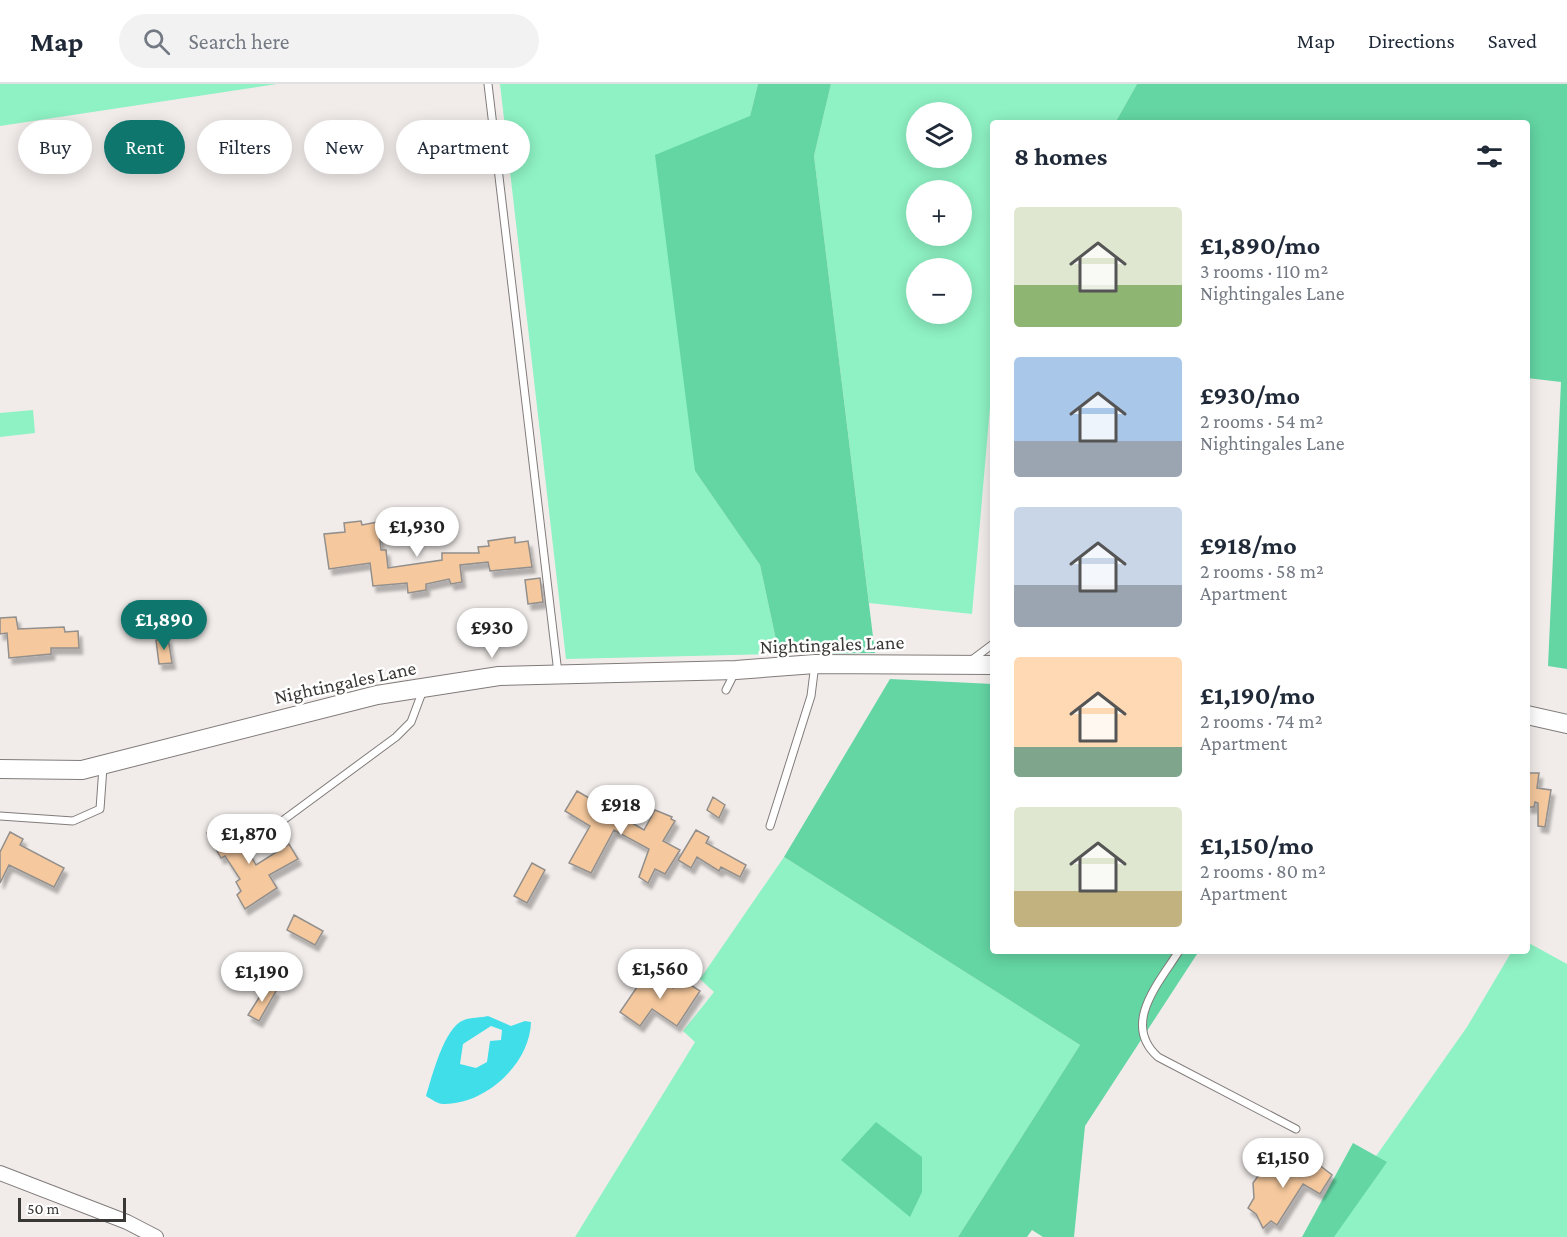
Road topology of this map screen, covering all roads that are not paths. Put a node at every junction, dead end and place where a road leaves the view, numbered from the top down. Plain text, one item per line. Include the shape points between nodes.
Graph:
1 (488, 84) edge
2 (990, 646) edge
3 (815, 664) junction
4 (965, 665) junction
5 (990, 665) edge
6 (736, 670) junction
7 (558, 673) junction
8 (424, 688) junction
9 (726, 690) dead end
10 (1530, 716) edge
11 (1567, 724) edge
12 (103, 764) junction
13 (0, 769) edge
14 (0, 816) edge
15 (770, 826) dead end
16 (255, 841) dead end
17 (1177, 954) edge
18 (1296, 1129) dead end
19 (0, 1173) edge
20 (156, 1237) edge

1 - 7 lane
2 - 4 lane
3 - 4 main road, Nightingales Lane
3 - 6 main road, Nightingales Lane
3 - 15 lane via 811,696
4 - 5 main road, Nightingales Lane
6 - 7 main road, Nightingales Lane
6 - 9 lane
7 - 8 main road, Nightingales Lane via 499,676
8 - 12 main road, Nightingales Lane via 377,695
8 - 16 lane via 411,722 396,737
10 - 11 main road
12 - 13 main road, Nightingales Lane via 82,770
12 - 14 lane via 100,808 73,821
17 - 18 lane via 1144,1006 1141,1029 1146,1047 1158,1057
19 - 20 street

